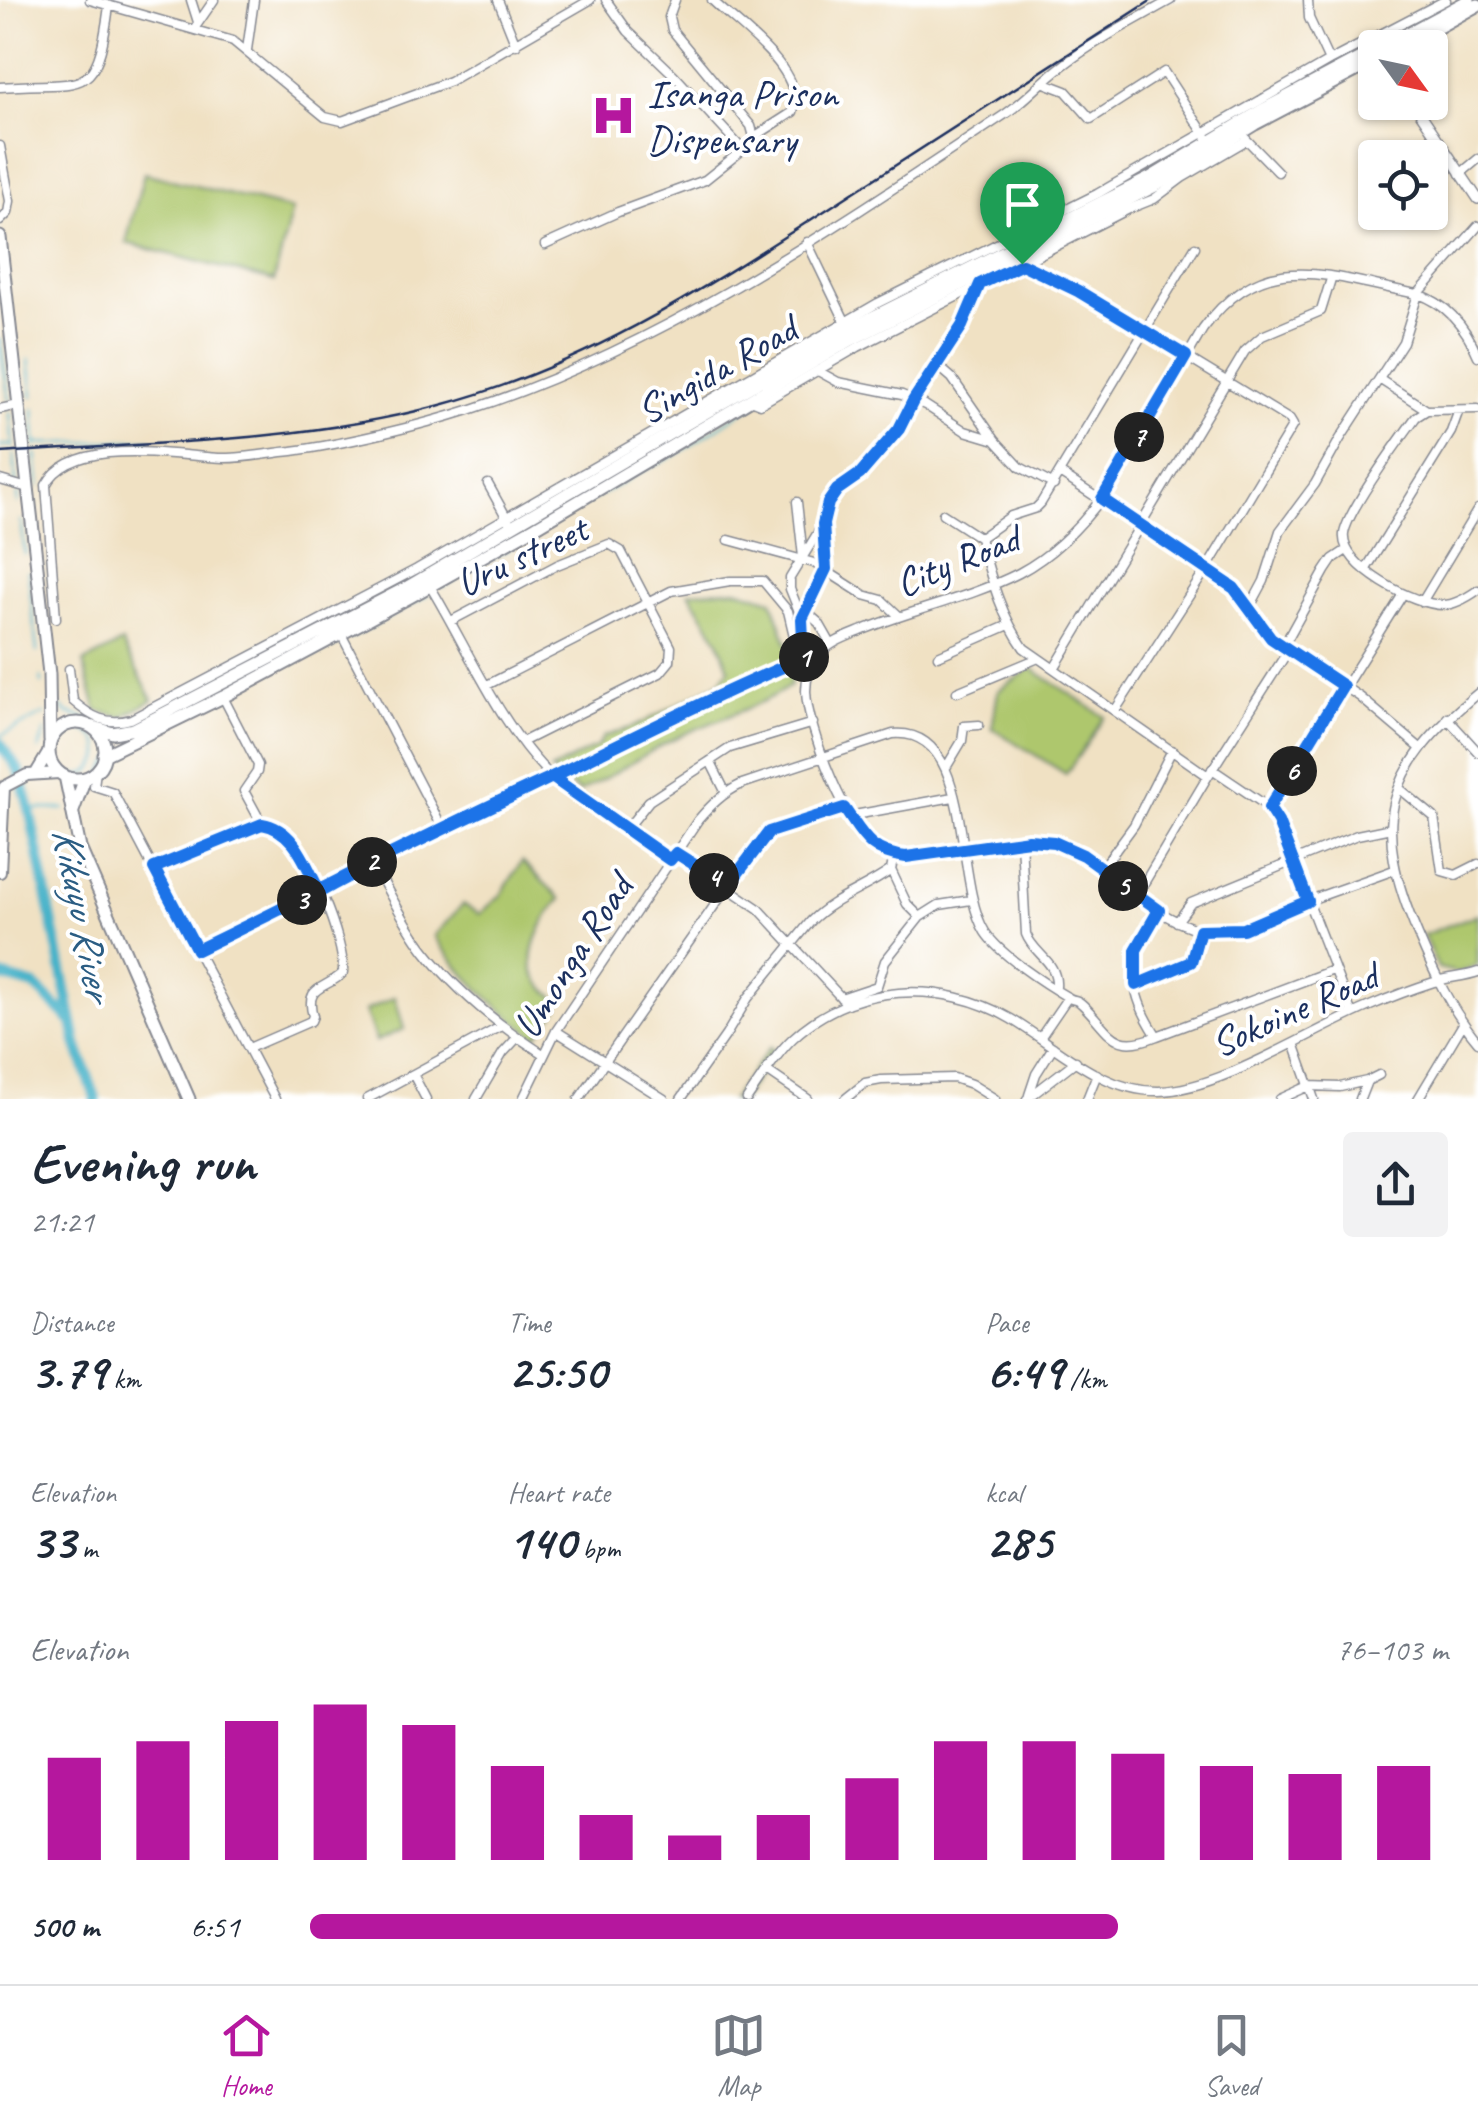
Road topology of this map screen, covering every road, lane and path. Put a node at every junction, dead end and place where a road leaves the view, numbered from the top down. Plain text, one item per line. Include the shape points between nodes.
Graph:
1 (90, 0) edge
2 (191, 0) edge
3 (214, 0) edge
4 (254, 0) edge
5 (498, 0) edge
6 (590, 0) edge
7 (606, 0) edge
8 (675, 0) edge
9 (712, 0) edge
10 (1171, 0) edge
11 (1308, 0) edge
12 (1444, 0) edge
13 (1469, 0) edge
14 (110, 6) junction
15 (1478, 6) edge
16 (196, 25) junction
17 (1413, 30) edge
18 (1434, 30) edge
19 (516, 45) junction
20 (247, 50) junction
21 (1358, 58) edge
22 (1358, 65) edge
23 (1331, 72) junction
24 (1045, 83) junction
25 (0, 86) edge
26 (1425, 120) edge
27 (754, 137) junction
28 (1244, 137) junction
29 (1207, 138) junction
30 (0, 146) edge
31 (743, 150) junction
32 (1478, 159) edge
33 (1278, 172) dead end
34 (1460, 174) junction
35 (1478, 199) edge
36 (0, 221) edge
37 (1478, 226) edge
38 (0, 237) edge
39 (807, 242) junction
40 (544, 245) dead end
41 (1196, 247) dead end
42 (1016, 258) junction
43 (1331, 279) junction
44 (980, 284) junction
45 (1418, 294) junction
46 (848, 326) junction
47 (1146, 334) junction
48 (1476, 343) edge
49 (1186, 356) junction
50 (1478, 356) edge
51 (937, 365) junction
52 (818, 371) junction
53 (1379, 379) junction
54 (1228, 382) junction
55 (750, 400) junction
56 (913, 401) junction
57 (19, 405) junction
58 (0, 408) edge
59 (1478, 409) edge
60 (1428, 410) junction
61 (1459, 410) junction
62 (996, 440) junction
63 (1061, 474) junction
64 (0, 480) edge
65 (488, 484) dead end
66 (1054, 485) junction
67 (28, 488) junction
68 (1102, 499) junction
69 (797, 502) dead end
70 (1478, 509) edge
71 (942, 514) dead end
72 (509, 522) junction
73 (823, 524) junction
74 (1142, 525) junction
75 (980, 538) junction
76 (728, 540) dead end
77 (1346, 550) junction
78 (802, 558) junction
79 (1207, 568) junction
80 (826, 569) junction
81 (1366, 569) junction
82 (993, 585) junction
83 (430, 586) junction
84 (1478, 590) edge
85 (1403, 594) junction
86 (648, 602) junction
87 (1422, 602) junction
88 (1250, 607) junction
89 (803, 614) junction
90 (898, 615) junction
91 (56, 618) dead end
92 (451, 621) junction
93 (1008, 625) junction
94 (338, 629) junction
95 (800, 640) junction
96 (831, 644) junction
97 (1285, 649) junction
98 (938, 656) dead end
99 (804, 658) junction
100 (1036, 659) junction
101 (1055, 667) junction
102 (69, 669) dead end
103 (487, 685) junction
104 (1343, 686) junction
105 (956, 692) dead end
106 (1478, 692) edge
107 (52, 696) junction
108 (223, 697) junction
109 (1116, 709) junction
110 (1447, 718) junction
111 (76, 722) junction
112 (813, 723) junction
113 (90, 726) junction
114 (978, 726) dead end
115 (522, 742) junction
116 (49, 747) junction
117 (1419, 747) junction
118 (1172, 750) junction
119 (1478, 752) edge
120 (104, 755) junction
121 (824, 755) junction
122 (710, 761) junction
123 (947, 766) junction
124 (1210, 772) junction
125 (31, 774) junction
126 (91, 774) junction
127 (62, 775) junction
128 (552, 777) junction
129 (4, 786) edge
130 (1399, 788) junction
131 (725, 792) junction
132 (954, 797) junction
133 (1269, 808) junction
134 (72, 811) junction
135 (847, 812) junction
136 (262, 824) junction
137 (442, 827) junction
138 (1391, 828) junction
139 (626, 830) junction
140 (1021, 842) junction
141 (964, 850) junction
142 (894, 856) junction
143 (673, 857) junction
144 (372, 862) junction
145 (1294, 862) junction
146 (1478, 864) edge
147 (154, 868) junction
148 (891, 870) junction
149 (1101, 870) junction
150 (1394, 870) junction
151 (0, 872) edge
152 (728, 886) junction
153 (320, 892) junction
154 (1138, 896) junction
155 (972, 900) junction
156 (1308, 901) junction
157 (1159, 910) junction
158 (920, 917) junction
159 (1177, 922) junction
160 (1200, 930) junction
161 (792, 946) junction
162 (197, 950) junction
163 (1333, 970) junction
164 (1478, 972) edge
165 (1438, 980) junction
166 (1136, 985) junction
167 (1056, 988) junction
168 (1068, 997) junction
169 (844, 1001) junction
170 (1352, 1014) junction
171 (1463, 1024) junction
172 (500, 1027) junction
173 (556, 1031) junction
174 (1157, 1036) junction
175 (517, 1038) junction
176 (1040, 1038) junction
177 (1294, 1042) junction
178 (1478, 1042) edge
179 (1053, 1046) junction
180 (248, 1048) junction
181 (542, 1054) junction
182 (604, 1060) junction
183 (1076, 1061) junction
184 (766, 1071) junction
185 (1097, 1074) junction
186 (1378, 1075) dead end
187 (414, 1076) junction
188 (1366, 1081) junction
189 (1308, 1086) junction
190 (1179, 1088) junction
191 (803, 1098) edge
192 (188, 1099) edge
193 (275, 1099) edge
194 (368, 1099) edge
195 (426, 1099) edge
196 (476, 1099) edge
197 (522, 1099) edge
198 (578, 1099) edge
199 (664, 1099) edge
200 (681, 1099) edge
201 (748, 1099) edge
202 (845, 1099) edge
203 (996, 1099) edge
204 (1027, 1099) edge
205 (1087, 1099) edge
206 (1187, 1099) edge
207 (1280, 1099) edge
208 (1314, 1099) edge
209 (1360, 1099) edge
210 (1418, 1099) edge

1 - 14 street
2 - 16 street
3 - 16 street
4 - 20 street
5 - 19 street
6 - 19 street
7 - 31 street
8 - 27 street via 672,30
9 - 27 street via 780,60 795,96 793,112
10 - 24 street via 1072,59
11 - 23 street
12 - 23 street
13 - 17 highway, Singida Road
14 - 16 street
14 - 25 street via 98,66 84,80
15 - 18 highway
16 - 20 street
19 - 20 street via 450,81 342,121 318,112
21 - 23 highway, Singida Road
22 - 23 highway, Singida Road
23 - 28 highway, Singida Road
23 - 29 highway, Singida Road
24 - 29 street via 1066,91 1091,119 1162,72
24 - 39 street
26 - 34 street
27 - 31 street
28 - 33 street
28 - 42 highway, Singida Road
29 - 42 highway, Singida Road
29 - 46 street via 934,274
30 - 36 street via 10,201
31 - 40 street via 704,180
32 - 34 street
34 - 35 street
37 - 45 street
38 - 57 highway
39 - 46 street
39 - 91 street via 684,317 541,386 462,412 298,450 224,458 130,451 66,465 46,485
41 - 47 street
42 - 44 street
42 - 46 highway, Singida Road
42 - 47 street
42 - 55 highway, Singida Road via 850,340
43 - 45 street, City Road
43 - 49 street, City Road via 1259,279 1218,308
43 - 54 street via 1321,311 1255,340
44 - 51 street
44 - 52 street
45 - 48 street, City Road via 1452,312
45 - 53 street via 1404,342
46 - 72 highway, Singida Road
47 - 49 street
47 - 63 street
48 - 50 street, City Road
49 - 54 street
49 - 68 street, City Road
51 - 56 street
51 - 62 street
52 - 55 street via 760,404
52 - 56 street
53 - 60 street
53 - 88 street via 1280,530
54 - 74 street
54 - 79 street via 1292,425
55 - 83 highway, Singida Road
56 - 62 street via 965,431
56 - 73 street via 888,444 837,490
57 - 58 street
57 - 67 highway
59 - 61 street
60 - 61 street
60 - 77 street via 1416,416 1348,521
61 - 81 street
62 - 66 street via 1020,467
63 - 66 street
63 - 68 street
64 - 67 street
65 - 72 street
66 - 75 street via 1036,508
67 - 107 highway
68 - 74 street
68 - 82 street, City Road via 1046,557
69 - 78 street
70 - 87 street
71 - 75 street
72 - 94 highway, Singida Road
72 - 102 street via 131,720 98,720 73,701
73 - 78 street
73 - 80 street
74 - 79 street
74 - 101 street
75 - 82 street
76 - 78 street
77 - 81 street
77 - 97 street via 1332,559
78 - 80 street
78 - 89 street via 790,582
79 - 88 street
79 - 109 street
80 - 89 street
80 - 90 street
81 - 85 street
82 - 90 street, City Road
82 - 93 street
83 - 92 street
83 - 94 highway, Singida Road
84 - 87 street via 1448,605
85 - 87 street
85 - 104 street
86 - 92 street, Uru street via 621,551 609,544
86 - 95 street via 670,591 763,581 786,607
86 - 103 street
86 - 115 street, Uru street via 671,647 668,665
88 - 97 street
89 - 95 street
89 - 96 street via 819,623
90 - 96 street, City Road
92 - 103 street
93 - 98 street
93 - 100 street
94 - 108 highway, Singida Road
94 - 113 highway, Singida Road via 134,729 112,733
94 - 137 street
95 - 99 street
96 - 99 street, City Road
96 - 112 street via 808,677
97 - 104 street
97 - 124 street
99 - 128 street, City Road
100 - 101 street
100 - 105 street
101 - 109 street
103 - 115 street
104 - 117 street
104 - 133 street
106 - 110 street
107 - 111 highway
107 - 116 highway
108 - 120 highway, Singida Road
108 - 136 street via 258,765 244,791
109 - 118 street
110 - 117 street
110 - 119 street
111 - 113 highway
111 - 116 highway via 60,728
112 - 121 street
112 - 122 street via 730,748
113 - 120 highway via 103,741
114 - 123 street via 964,726
115 - 128 street
116 - 125 main road
116 - 127 highway
117 - 130 street
118 - 124 street
118 - 149 street via 1134,825
120 - 126 highway
121 - 123 street via 912,733
121 - 131 street, Umonga Road
121 - 135 street
122 - 131 street
122 - 139 street via 648,801
123 - 132 street
124 - 133 street
124 - 154 street
125 - 127 main road
125 - 129 main road
126 - 127 highway
126 - 134 highway
126 - 147 street via 94,786 113,792
127 - 134 highway
128 - 137 street, City Road
128 - 139 street
129 - 151 main road
130 - 138 street
130 - 146 street via 1434,817 1442,870 1456,874
131 - 143 street, Umonga Road
132 - 135 street
132 - 141 street
133 - 145 street
134 - 192 highway via 85,862
135 - 142 street via 860,835
135 - 152 street via 769,832
136 - 147 street
136 - 153 street via 288,836
137 - 144 street, City Road
138 - 145 street
138 - 150 street
139 - 143 street
140 - 141 street
140 - 149 street via 1069,846
140 - 167 street via 1026,934 1050,962
141 - 142 street
141 - 155 street
142 - 148 street
143 - 152 street
143 - 173 street, Umonga Road
144 - 153 street, City Road
144 - 172 street via 423,948
145 - 156 street
145 - 159 street via 1191,903
147 - 162 street
148 - 158 street
148 - 161 street via 821,911
149 - 154 street
150 - 156 street
150 - 165 street
152 - 161 street
152 - 182 street
153 - 162 street, City Road
153 - 180 street via 339,940 342,973 312,992 310,1021
154 - 157 street
155 - 158 street via 939,905
155 - 167 street via 998,947
156 - 160 street via 1243,929
156 - 163 street
157 - 159 street
157 - 166 street via 1136,950
158 - 169 street via 885,961 877,986
159 - 160 street
160 - 166 street via 1191,962
161 - 169 street
161 - 200 street via 748,998
162 - 180 street
163 - 170 street
163 - 174 street
164 - 165 street
165 - 170 street, Sokoine Road
165 - 171 street, Sokoine Road
166 - 174 street
167 - 168 street
168 - 174 street via 1125,1044
168 - 176 street
169 - 176 street, Sokoine Road via 890,993 972,999
169 - 184 street, Sokoine Road via 792,1039
170 - 177 street, Sokoine Road
171 - 178 street, Sokoine Road
171 - 210 street
172 - 175 street
172 - 187 street
173 - 181 street, Umonga Road
173 - 182 street
175 - 181 street
175 - 196 street
176 - 179 street, Sokoine Road
177 - 189 street
177 - 190 street, Sokoine Road
179 - 183 street, Sokoine Road
179 - 204 street
180 - 193 street
181 - 197 street, Umonga Road
182 - 198 street
182 - 199 street
183 - 185 street, Sokoine Road
183 - 204 street
184 - 191 street
184 - 201 street, Sokoine Road
185 - 190 street, Sokoine Road via 1126,1087
185 - 205 street
186 - 188 street
187 - 194 street
187 - 195 street
188 - 189 street
188 - 209 street
189 - 207 street
189 - 208 street
190 - 206 street
202 - 203 street via 881,1080 954,1078

